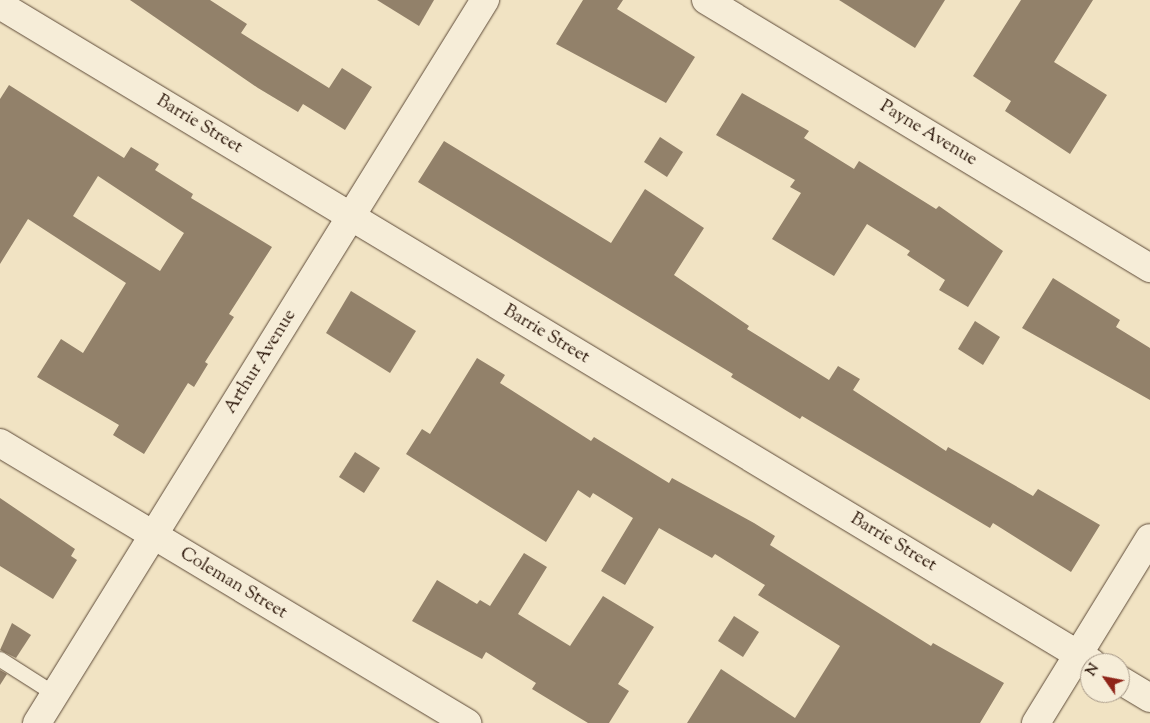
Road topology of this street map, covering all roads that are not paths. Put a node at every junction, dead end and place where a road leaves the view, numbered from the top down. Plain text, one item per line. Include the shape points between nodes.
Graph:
1 (485, 0) edge
2 (706, 0) edge
3 (0, 5) edge
4 (351, 217) junction
5 (1150, 268) edge
6 (0, 443) edge
7 (153, 536) junction
8 (1150, 538) edge
9 (1089, 653) edge
10 (1080, 655) edge
11 (0, 659) edge
12 (1080, 667) edge
13 (1130, 686) edge
14 (55, 694) junction
15 (1150, 698) edge
16 (37, 723) edge
17 (467, 723) edge
18 (1036, 723) edge

1 - 4 street, Arthur Avenue
2 - 5 street, Payne Avenue
3 - 4 street, Barrie Street
4 - 7 street, Arthur Avenue
4 - 10 street, Barrie Street
6 - 7 street, Coleman Street
7 - 14 street, Arthur Avenue
7 - 17 street, Coleman Street
8 - 9 street
11 - 14 lane
12 - 18 street
13 - 15 street
14 - 16 street, Arthur Avenue

